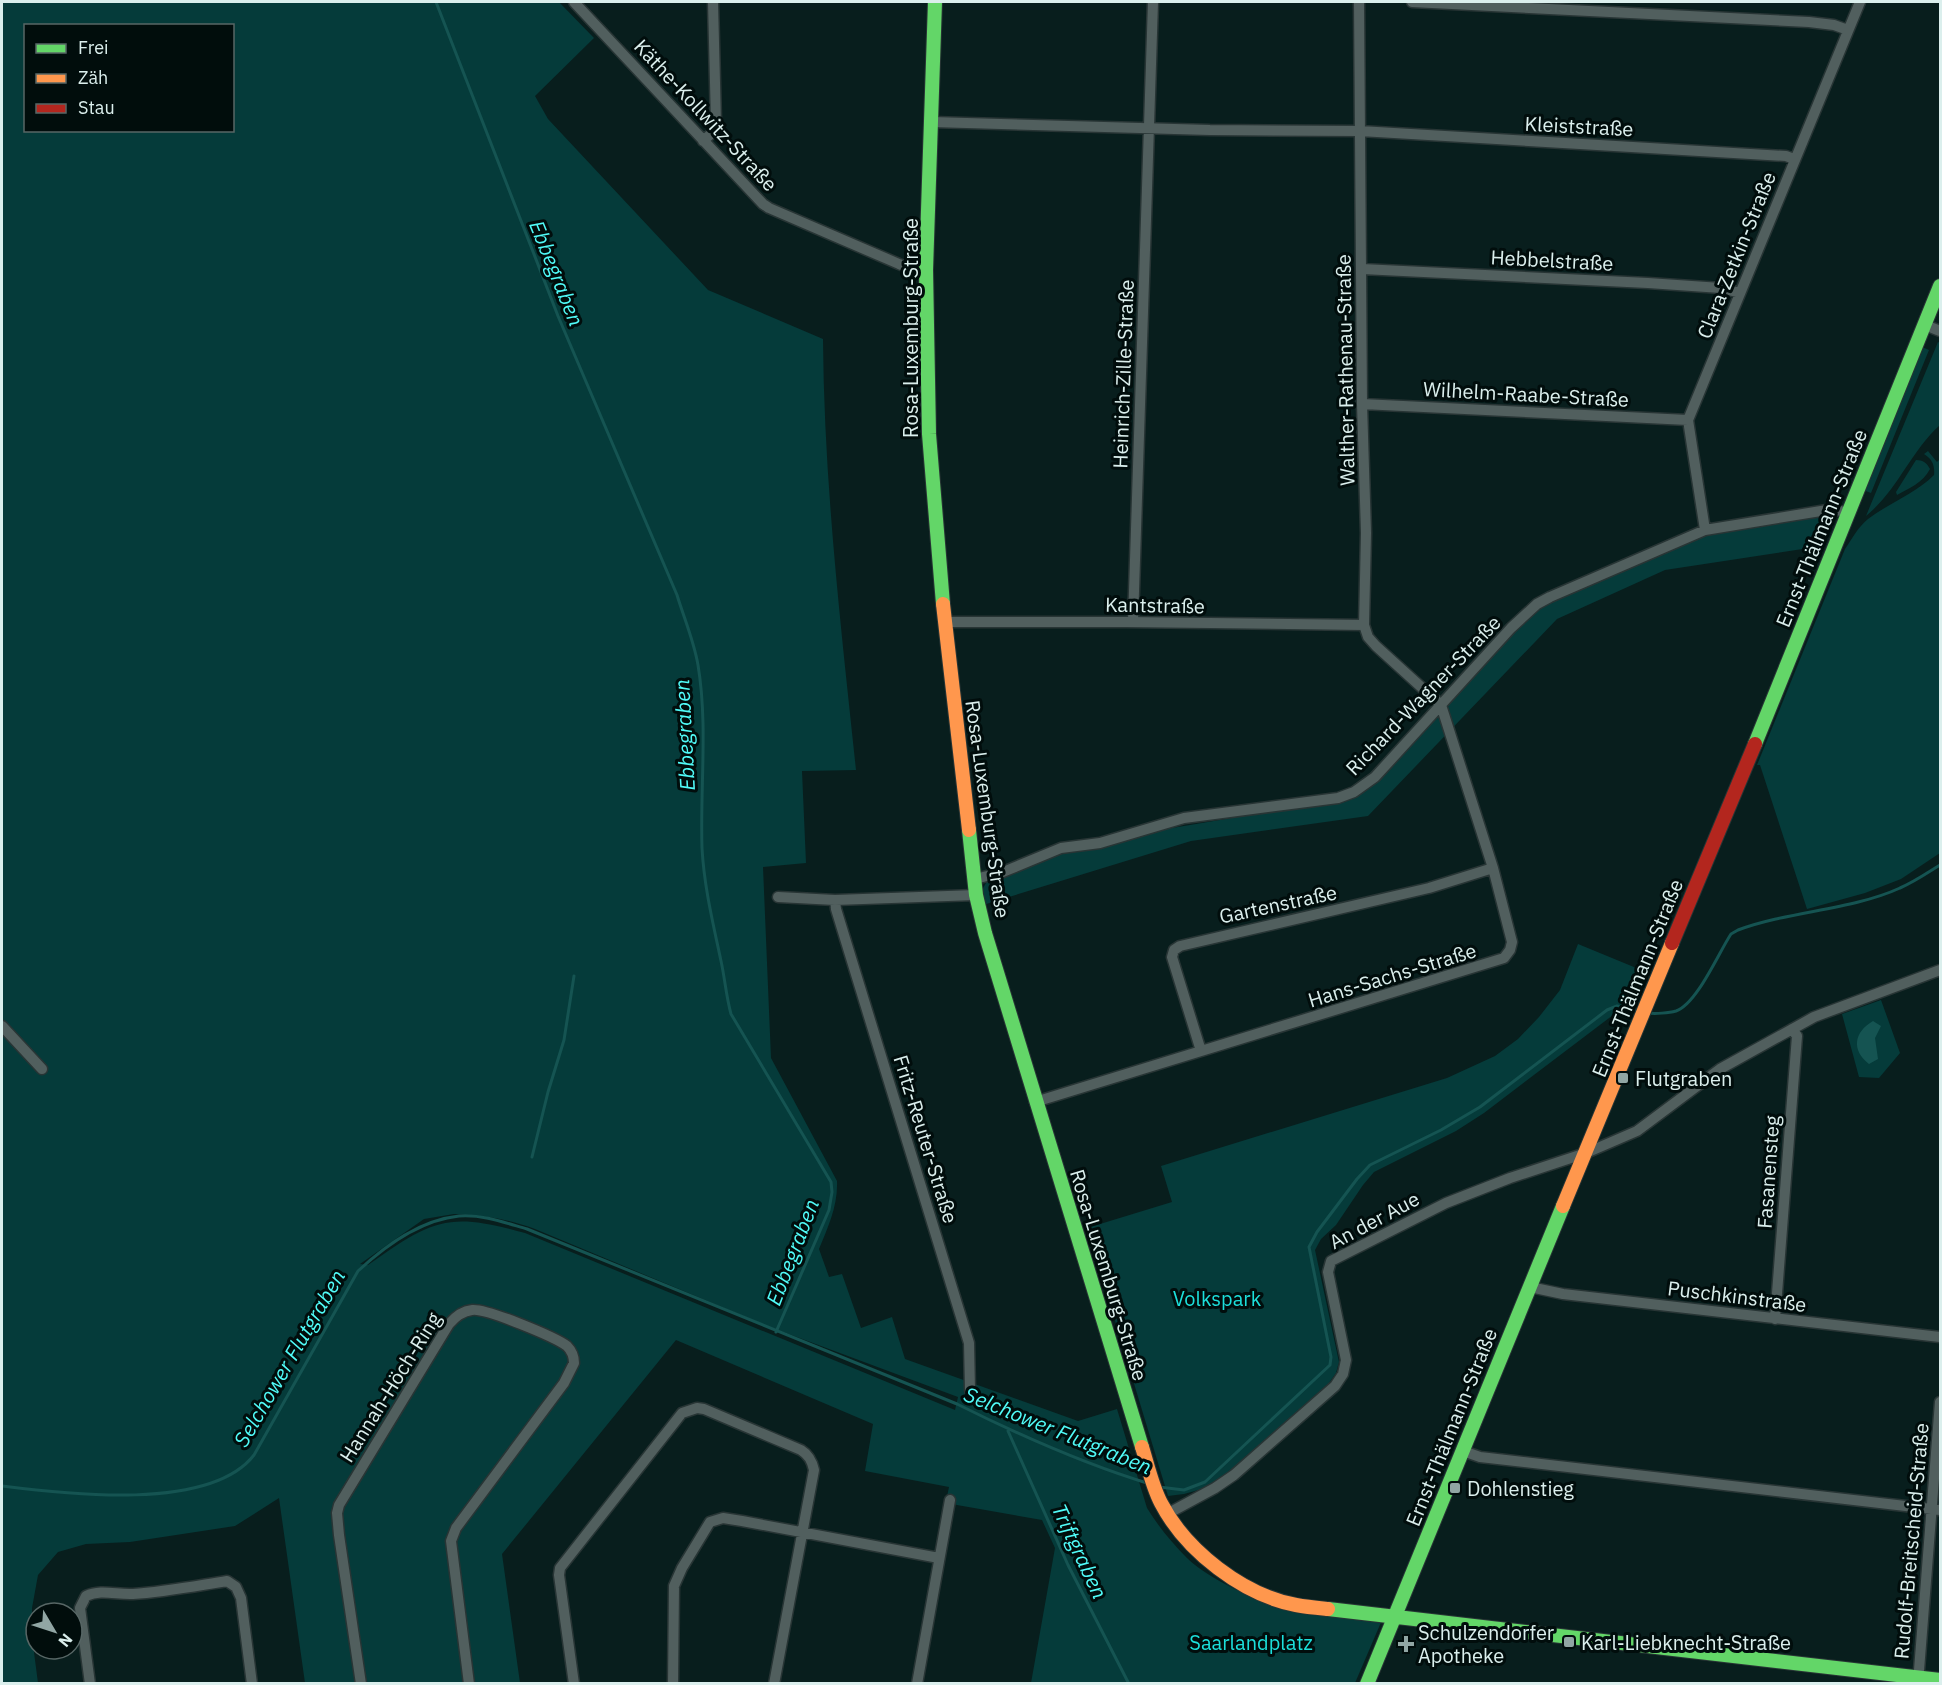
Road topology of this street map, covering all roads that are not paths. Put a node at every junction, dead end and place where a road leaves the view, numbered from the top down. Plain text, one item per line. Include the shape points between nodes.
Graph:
1 (574, 2) edge
2 (713, 2) edge
3 (935, 2) edge
4 (1153, 2) edge
5 (1359, 2) edge
6 (1412, 2) edge
7 (1860, 2) edge
8 (1848, 30) junction
9 (932, 122) junction
10 (1149, 128) junction
11 (1360, 131) junction
12 (703, 141) junction
13 (1794, 159) junction
14 (1362, 269) junction
15 (926, 270) junction
16 (1941, 286) edge
17 (1740, 294) junction
18 (1924, 325) junction
19 (1941, 331) edge
20 (1362, 404) junction
21 (1688, 420) junction
22 (1848, 513) junction
23 (1705, 530) junction
24 (945, 622) junction
25 (1133, 622) junction
26 (1364, 625) junction
27 (1441, 705) junction
28 (1492, 868) junction
29 (975, 879) junction
30 (976, 895) junction
31 (778, 897) dead end
32 (835, 900) junction
33 (1941, 970) edge
34 (2, 1026) edge
35 (1792, 1029) junction
36 (1201, 1052) junction
37 (42, 1069) dead end
38 (1035, 1101) junction
39 (1586, 1153) junction
40 (1530, 1287) junction
41 (1775, 1319) junction
42 (1941, 1337) edge
43 (970, 1390) dead end
44 (1941, 1402) edge
45 (1463, 1451) junction
46 (950, 1500) dead end
47 (1936, 1509) edge
48 (1167, 1514) junction
49 (802, 1532) junction
50 (939, 1558) junction
51 (1395, 1617) junction
52 (1918, 1680) edge
53 (1941, 1680) edge
54 (90, 1683) edge
55 (252, 1683) edge
56 (361, 1683) edge
57 (469, 1683) edge
58 (574, 1683) edge
59 (673, 1683) edge
60 (774, 1683) edge
61 (917, 1683) edge
62 (1367, 1683) edge

1 - 12 street, Käthe-Kollwitz-Straße
2 - 12 street via 716,123
3 - 9 street, Rosa-Luxemburg-Straße
4 - 10 street, Heinrich-Zille-Straße
5 - 11 street, Walther-Rathenau-Straße
6 - 8 street via 1809,22
7 - 8 street, Clara-Zetkin-Straße
8 - 13 street, Clara-Zetkin-Straße
9 - 10 street
9 - 15 street, Rosa-Luxemburg-Straße
10 - 11 street
10 - 25 street, Heinrich-Zille-Straße
11 - 13 street, Kleiststraße
11 - 14 street, Walther-Rathenau-Straße
12 - 15 street, Käthe-Kollwitz-Straße via 769,208 914,270
13 - 17 street, Clara-Zetkin-Straße
14 - 17 street, Hebbelstraße via 1648,283 1721,288
14 - 20 street, Walther-Rathenau-Straße
15 - 24 street, Rosa-Luxemburg-Straße via 929,434
16 - 18 street, Ernst-Thälmann-Straße
17 - 21 street, Clara-Zetkin-Straße
18 - 19 street
18 - 22 street, Ernst-Thälmann-Straße
20 - 21 street, Wilhelm-Raabe-Straße
20 - 26 street, Walther-Rathenau-Straße
21 - 23 street
22 - 23 street, Richard-Wagner-Straße via 1833,509
22 - 39 street, Ernst-Thälmann-Straße
23 - 27 street, Richard-Wagner-Straße via 1537,604
24 - 25 street, Kantstraße
24 - 29 street, Rosa-Luxemburg-Straße
25 - 26 street, Kantstraße
26 - 27 street via 1376,646
27 - 28 street, Hans-Sachs-Straße
27 - 29 street, Richard-Wagner-Straße via 1375,777 1349,795 1184,818 1100,843 1061,848
28 - 36 street, Hans-Sachs-Straße via 1512,942 1504,958
28 - 36 street, Gartenstraße via 1429,888 1180,946 1172,957
29 - 30 street, Rosa-Luxemburg-Straße
30 - 32 street
30 - 38 street, Rosa-Luxemburg-Straße
31 - 32 street
32 - 43 street, Fritz-Reuter-Straße via 968,1338
33 - 35 street via 1830,1010
34 - 37 street
35 - 39 street via 1720,1069 1637,1131
35 - 41 street, Fasanensteg via 1797,1036
36 - 38 street, Hans-Sachs-Straße
38 - 48 street, Rosa-Luxemburg-Straße via 1150,1472
39 - 40 street, Ernst-Thälmann-Straße
39 - 48 street, An der Aue via 1446,1203 1331,1261 1328,1272 1346,1360 1343,1374 1335,1386 1234,1475
40 - 41 street, Puschkinstraße
40 - 45 street, Ernst-Thälmann-Straße
41 - 42 street, Puschkinstraße
44 - 47 street, Rudolf-Breitscheid-Straße
45 - 47 street via 1480,1457
45 - 51 street, Ernst-Thälmann-Straße
46 - 50 street
47 - 52 street, Rudolf-Breitscheid-Straße
48 - 51 street, Rosa-Luxemburg-Straße via 1206,1560 1249,1588 1295,1605
49 - 50 street
49 - 58 street via 814,1470 808,1456 704,1409 682,1413 560,1568
49 - 59 street via 723,1518 710,1522 674,1586
49 - 60 street
50 - 61 street
51 - 52 street
51 - 62 street, Ernst-Thälmann-Straße
52 - 53 street
54 - 55 street via 80,1608 86,1596 99,1592 158,1592 226,1581 236,1587 241,1598
56 - 57 street, Hannah-Höch-Ring via 339,1535 339,1505 448,1324 462,1312 473,1309 559,1341 572,1351 574,1363 564,1383 456,1528 451,1541

